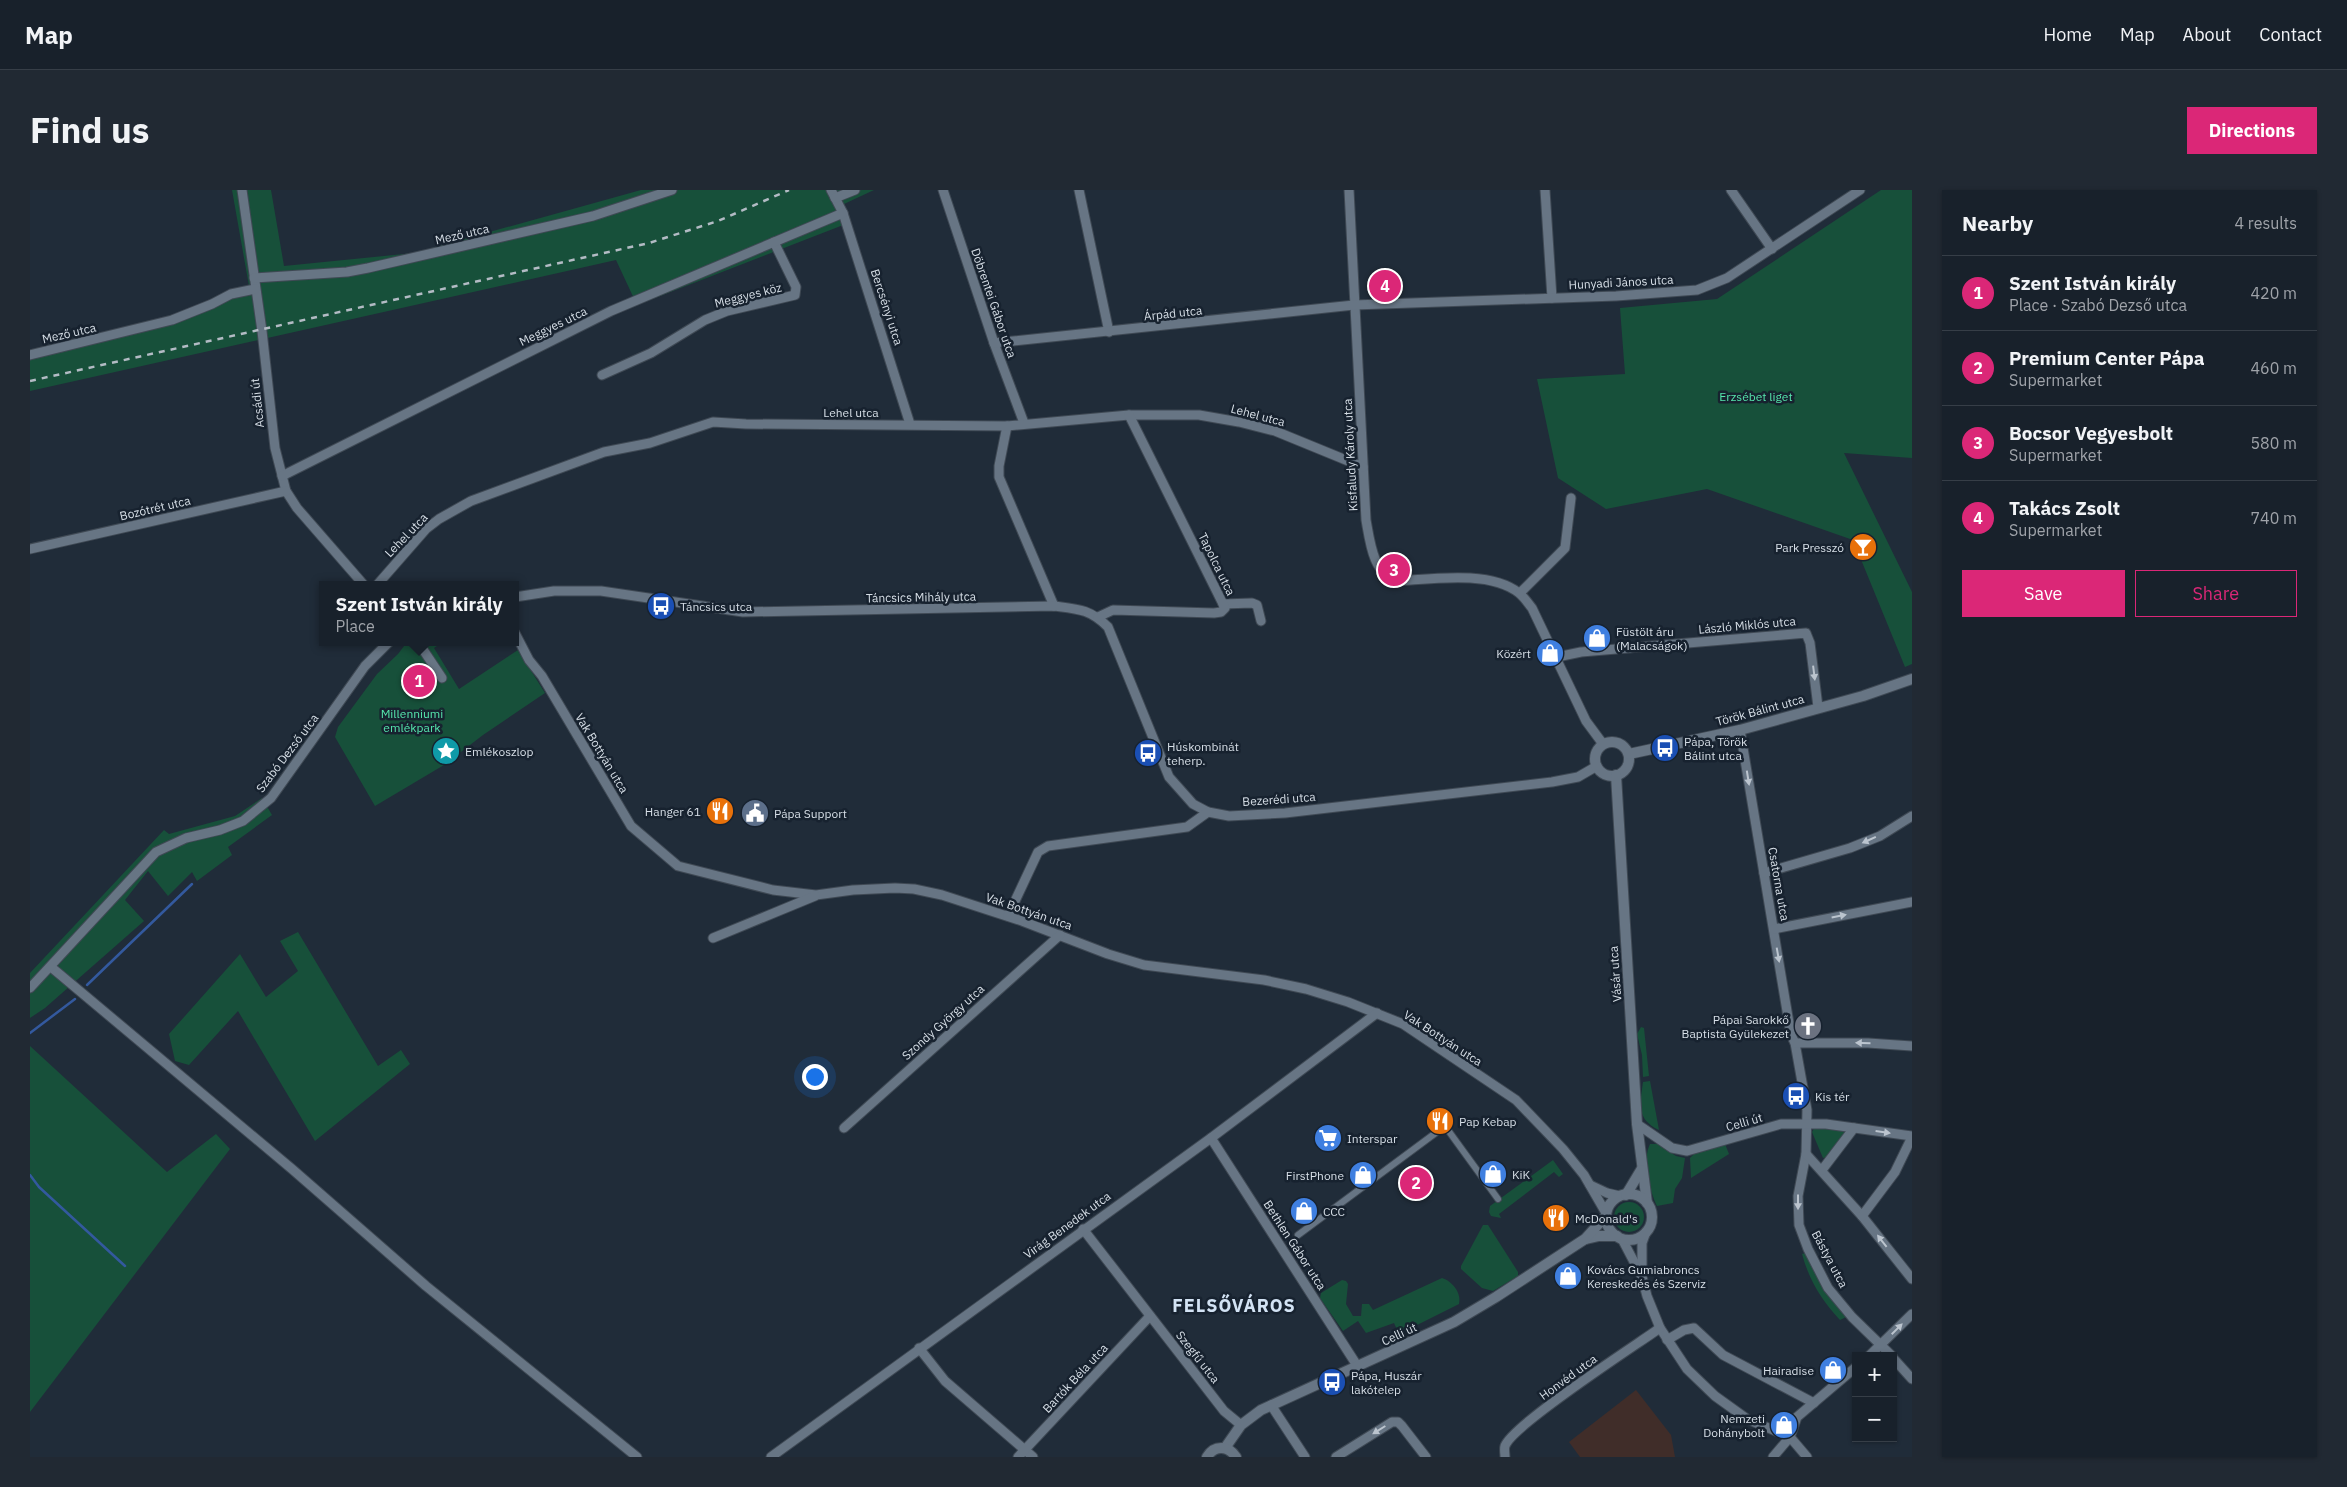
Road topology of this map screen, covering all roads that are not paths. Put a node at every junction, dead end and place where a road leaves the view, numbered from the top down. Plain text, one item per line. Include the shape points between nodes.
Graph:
1 (242, 190) edge
2 (672, 190) edge
3 (855, 190) edge
4 (943, 190) edge
5 (1079, 190) edge
6 (1349, 190) edge
7 (1545, 190) edge
8 (1731, 190) edge
9 (1860, 190) edge
10 (833, 194) edge
11 (843, 213) junction
12 (774, 242) junction
13 (1772, 249) junction
14 (254, 278) junction
15 (255, 289) junction
16 (1552, 298) junction
17 (1354, 305) junction
18 (1109, 332) junction
19 (994, 343) junction
20 (30, 355) edge
21 (602, 375) dead end
22 (1129, 415) junction
23 (1024, 423) junction
24 (910, 424) junction
25 (1007, 426) junction
26 (1363, 467) junction
27 (282, 476) junction
28 (286, 491) junction
29 (1571, 498) dead end
30 (30, 549) edge
31 (361, 581) edge
32 (380, 581) edge
33 (1520, 593) junction
34 (519, 596) edge
35 (1223, 604) junction
36 (1054, 606) junction
37 (1098, 617) junction
38 (1261, 621) dead end
39 (519, 641) edge
40 (384, 646) edge
41 (421, 646) edge
42 (1557, 657) junction
43 (1912, 677) edge
44 (442, 678) dead end
45 (1818, 707) junction
46 (1740, 730) junction
47 (1602, 744) junction
48 (1628, 754) junction
49 (1597, 766) junction
50 (1616, 775) junction
51 (1208, 812) junction
52 (1912, 816) edge
53 (1764, 873) junction
54 (816, 895) junction
55 (1912, 902) edge
56 (1008, 916) junction
57 (1774, 929) junction
58 (1060, 935) junction
59 (713, 938) dead end
60 (51, 967) junction
61 (30, 988) edge
62 (1377, 1014) junction
63 (1795, 1043) junction
64 (1912, 1046) edge
65 (1806, 1123) junction
66 (1637, 1124) junction
67 (844, 1128) dead end
68 (1854, 1128) junction
69 (1912, 1137) edge
70 (1211, 1138) junction
71 (1806, 1154) junction
72 (1641, 1170) junction
73 (1822, 1170) junction
74 (1590, 1184) junction
75 (1623, 1195) junction
76 (1498, 1199) dead end
77 (1647, 1203) junction
78 (1606, 1215) junction
79 (1862, 1216) junction
80 (1083, 1229) junction
81 (1646, 1232) junction
82 (1298, 1235) dead end
83 (1620, 1238) junction
84 (1585, 1239) junction
85 (1642, 1277) junction
86 (1912, 1279) edge
87 (1912, 1314) edge
88 (1150, 1316) junction
89 (1660, 1328) junction
90 (1667, 1340) junction
91 (1881, 1344) junction
92 (919, 1348) junction
93 (1873, 1352) edge
94 (1888, 1352) edge
95 (1897, 1362) edge
96 (1358, 1366) junction
97 (1852, 1370) edge
98 (1912, 1379) edge
99 (1814, 1403) junction
100 (1271, 1405) junction
101 (1241, 1425) junction
102 (1790, 1437) junction
103 (1225, 1448) junction
104 (1021, 1454) edge
105 (637, 1457) edge
106 (771, 1457) edge
107 (1033, 1457) edge
108 (1207, 1457) edge
109 (1236, 1457) edge
110 (1305, 1457) edge
111 (1336, 1457) edge
112 (1426, 1457) edge
113 (1505, 1457) edge
114 (1772, 1457) edge
115 (1807, 1457) edge

1 - 14 street, Acsádi út
2 - 14 street, Mező utca via 593,216 368,268
3 - 10 street
4 - 19 street, Döbrentei Gábor utca
5 - 18 street
6 - 17 street, Kisfaludy Károly utca
7 - 16 street
8 - 13 street
9 - 13 street, Hunyadi János utca
10 - 11 street, Bercsényi utca
11 - 12 street, Meggyes utca
11 - 24 street, Bercsényi utca
12 - 21 street, Meggyes köz via 796,288 795,295 727,311 704,320 651,353
12 - 27 street, Meggyes utca via 611,311
13 - 16 street, Hunyadi János utca via 1715,284 1696,290
14 - 15 street, Acsádi út
15 - 20 street, Mező utca via 231,294 172,320
15 - 27 street, Acsádi út via 275,448
16 - 17 street, Hunyadi János utca
17 - 18 street, Árpád utca
17 - 26 street, Kisfaludy Károly utca
18 - 19 street, Árpád utca
19 - 23 street, Döbrentei Gábor utca
22 - 23 street, Lehel utca
22 - 26 street, Lehel utca via 1198,415 1239,422 1292,437
22 - 35 street, Tapolca utca
23 - 25 street, Lehel utca
24 - 25 street, Lehel utca
24 - 32 street, Lehel utca via 714,422 650,443 604,452 458,507 426,529
25 - 36 street via 999,477
26 - 33 street, Kisfaludy Károly utca via 1368,530 1376,560 1384,575 1397,581 1482,580 1505,584
27 - 28 street, Acsádi út
28 - 30 street, Bozótrét utca
28 - 31 street, Acsádi út
29 - 33 street via 1565,548
33 - 42 street via 1532,608
34 - 36 street, Táncsics Mihály utca via 554,591 601,591 743,612
35 - 37 street, Tapolca utca via 1225,608 1214,613 1113,610
35 - 38 street via 1257,605
36 - 37 street, Táncsics Mihály utca via 1082,609
37 - 51 street via 1108,627 1169,778 1193,804
39 - 54 street, Vak Bottyán utca via 631,826 659,852 678,866 773,890
40 - 60 street, Szabó Dezső utca via 365,666 271,798 243,821 186,838 156,852
41 - 44 street
42 -> 45 street, László Miklós utca via 1581,652 1806,633 1810,640
42 - 47 street via 1586,721
43 - 45 street, Török Bálint utca via 1863,696
45 - 46 street, Török Bálint utca
46 - 48 street, Török Bálint utca
46 -> 53 street, Csatorna utca
47 - 48 street via 1618,742
47 - 49 street via 1596,754
48 - 50 street via 1628,765
49 - 50 street via 1605,774
49 - 51 street, Bezerédi utca via 1578,777 1552,782 1285,813 1229,816
50 - 66 street, Vásár utca
51 - 56 street via 1188,827 1048,846 1038,852
52 -> 53 street via 1880,836 1850,848
53 - 57 street, Csatorna utca
54 - 56 street, Vak Bottyán utca via 853,890 914,889
54 - 59 street
57 -> 55 street
56 - 58 street, Vak Bottyán utca
57 -> 63 street, Csatorna utca
58 - 62 street, Vak Bottyán utca via 1144,965 1264,980 1306,989
58 - 67 street, Szondy György utca
60 - 61 street, Szabó Dezső utca
60 - 105 street via 285,1162 426,1286
62 - 70 street, Virág Benedek utca
62 - 74 street, Vak Bottyán utca via 1403,1024 1516,1100 1563,1149
64 -> 63 street
63 - 65 street, Csatorna utca via 1807,1110
65 - 66 street, Celli út via 1781,1124 1687,1151 1672,1148
65 - 68 street
65 - 71 street
66 - 72 street, Vásár utca
68 -> 69 street
68 - 73 street
69 - 79 street via 1895,1172
70 - 80 street, Virág Benedek utca
70 - 96 street, Bethlen Gábor utca
71 - 73 street
71 -> 91 street, Bástya utca via 1798,1196 1799,1226 1828,1288 1852,1318
72 - 75 street
72 - 77 street, Vásár utca
73 - 79 street
74 - 75 street, Vak Bottyán utca via 1607,1193
74 - 78 street, Vak Bottyán utca
75 - 77 street via 1638,1196
75 - 78 street via 1612,1202
76 - 82 street via 1445,1126
77 - 81 street via 1652,1220
78 - 83 street via 1609,1228
78 - 84 street, Celli út
86 -> 79 street
80 - 88 street, Szegfű utca
80 - 92 street, Virág Benedek utca
81 - 83 street via 1639,1238
81 - 85 street via 1642,1243
83 - 84 street, Celli út via 1599,1236
83 - 85 street
84 - 96 street, Celli út via 1454,1322
85 - 89 street
91 -> 87 street
88 - 101 street, Szegfű utca via 1224,1411
88 - 104 street, Bartók Béla utca
89 - 90 street
89 - 113 street, Honvéd utca via 1563,1394 1512,1436 1505,1445
90 - 99 street via 1694,1328 1723,1355
90 - 102 street via 1687,1369 1715,1396 1747,1419
91 - 93 street
91 - 94 street, Bástya utca
92 - 104 street via 945,1381
92 - 106 street, Virág Benedek utca
95 - 98 street, Bástya utca
96 - 100 street, Celli út
97 - 99 street
99 - 102 street via 1797,1417
100 - 101 street, Celli út
100 - 110 street
101 - 103 street, Celli út
102 - 114 street
102 - 115 street
103 - 108 street, Celli út via 1214,1449
103 - 109 street
104 - 107 street
112 -> 111 street via 1398,1422 1392,1422

